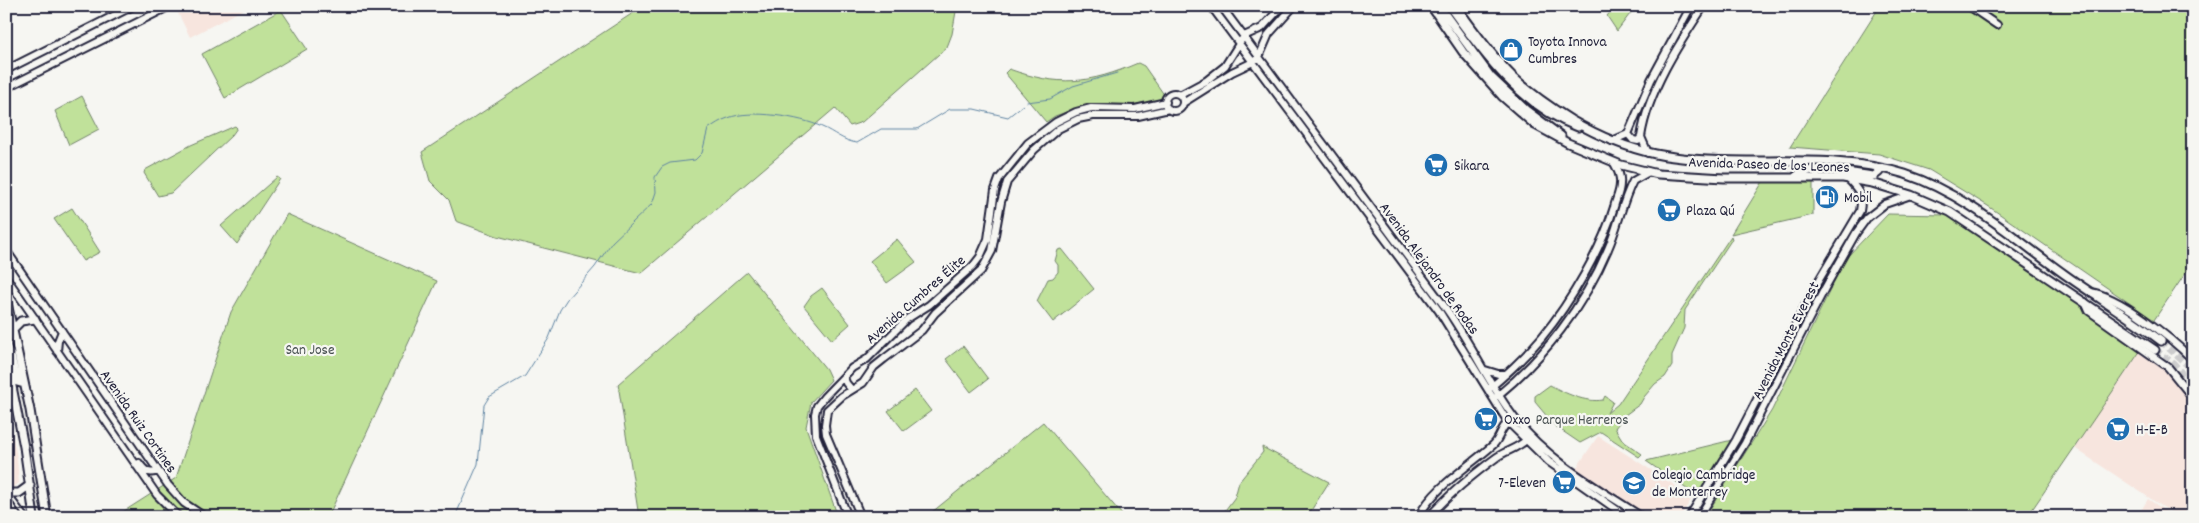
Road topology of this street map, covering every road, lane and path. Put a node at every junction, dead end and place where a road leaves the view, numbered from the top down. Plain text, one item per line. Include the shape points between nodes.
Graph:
1 (134, 6) edge
2 (170, 6) edge
3 (1211, 6) edge
4 (1221, 6) edge
5 (1282, 6) edge
6 (1294, 6) edge
7 (1431, 6) edge
8 (1439, 6) edge
9 (1449, 6) edge
10 (1456, 6) edge
11 (1692, 6) edge
12 (1704, 6) edge
13 (1969, 6) edge
14 (1997, 25) dead end
15 (1244, 36) junction
16 (1239, 43) junction
17 (1256, 59) junction
18 (6, 70) edge
19 (6, 88) edge
20 (1180, 95) junction
21 (1183, 103) junction
22 (1167, 105) junction
23 (1595, 134) junction
24 (1628, 134) junction
25 (1641, 137) junction
26 (1610, 141) junction
27 (1566, 142) junction
28 (1648, 153) junction
29 (1614, 163) junction
30 (1876, 167) junction
31 (1650, 172) junction
32 (1795, 177) junction
33 (1848, 179) junction
34 (1911, 196) junction
35 (6, 250) edge
36 (1830, 260) junction
37 (1838, 264) junction
38 (6, 277) edge
39 (958, 280) junction
40 (964, 286) junction
41 (2090, 292) junction
42 (6, 298) edge
43 (2084, 301) junction
44 (918, 312) junction
45 (35, 319) junction
46 (903, 324) junction
47 (927, 324) junction
48 (13, 329) junction
49 (62, 331) junction
50 (912, 337) junction
51 (2161, 341) tunnel mouth
52 (6, 346) edge
53 (2155, 350) tunnel mouth
54 (57, 352) junction
55 (6, 356) edge
56 (2193, 360) edge
57 (856, 365) junction
58 (1484, 370) junction
59 (1506, 374) junction
60 (844, 376) junction
61 (1770, 376) junction
62 (867, 377) junction
63 (1779, 379) junction
64 (24, 384) junction
65 (1493, 385) junction
66 (1509, 386) junction
67 (851, 389) junction
68 (1487, 391) junction
69 (1500, 394) junction
70 (2193, 398) edge
71 (1493, 400) junction
72 (817, 406) junction
73 (1508, 407) junction
74 (827, 410) junction
75 (1516, 419) junction
76 (105, 421) junction
77 (1508, 422) junction
78 (1530, 435) junction
79 (1525, 441) junction
80 (158, 470) junction
81 (30, 484) junction
82 (6, 493) edge
83 (6, 500) edge
84 (13, 503) junction
85 (32, 505) junction
86 (6, 514) edge
87 (46, 515) edge
88 (10, 517) edge
89 (18, 517) edge
90 (24, 517) edge
91 (29, 517) edge
92 (34, 517) edge
93 (179, 517) edge
94 (205, 517) edge
95 (848, 517) edge
96 (861, 517) edge
97 (1418, 517) edge
98 (1429, 517) edge
99 (1627, 517) edge
100 (1642, 517) edge
101 (1689, 517) edge
102 (1699, 517) edge

1 - 18 street
2 - 19 street
3 - 16 street, Avenida Alejandro de Rodas
4 - 15 street, Avenida Alejandro de Rodas
5 - 15 street via 1262,28
6 - 17 street via 1269,34
7 - 27 main road, Avenida Paseo de los Leones via 1464,52 1502,96 1535,125
8 - 27 main road via 1491,77
9 - 23 main road via 1484,52 1533,102 1554,117
10 - 23 main road, Avenida Paseo de los Leones via 1513,77 1542,101
11 - 24 street via 1651,80
12 - 25 street via 1661,80
13 - 14 street
15 - 16 street
15 - 17 street, Avenida Alejandro de Rodas
16 - 17 street, Avenida Alejandro de Rodas
16 - 20 street via 1226,66
17 - 21 street
17 - 58 street, Avenida Alejandro de Rodas via 1445,307
17 - 68 street, Avenida Alejandro de Rodas via 1439,311
20 - 21 street
20 - 22 street via 1168,97
21 - 22 street via 1178,110
22 - 39 street, Avenida Cumbres Élite via 1135,109 1091,108 1056,122 1028,142 997,184 988,239 980,257
22 - 40 street, Avenida Cumbres Élite via 1138,116 1078,119 1051,134 1022,162 1008,182 992,251 980,271
23 - 26 main road, Avenida Paseo de los Leones
24 - 25 street via 1633,140 1638,141
24 - 26 street
25 - 28 street
26 - 28 main road, Avenida Paseo de los Leones
27 - 29 main road, Avenida Paseo de los Leones
28 - 30 main road, Avenida Paseo de los Leones via 1695,160 1811,160
29 - 31 main road, Avenida Paseo de los Leones
29 - 59 street via 1620,176 1620,186 1599,247 1556,319
30 - 32 main road via 1879,172 1874,176 1812,170
30 - 41 main road, Avenida Paseo de los Leones via 1924,181 1958,200
31 - 32 main road, Avenida Paseo de los Leones via 1715,178
31 - 66 street via 1633,181 1605,257 1564,325 1551,344
32 - 33 main road, Avenida Paseo de los Leones
33 - 34 main road, Avenida Paseo de los Leones
33 - 36 street, Avenida Monte Everest via 1861,194 1861,206
34 - 37 street, Avenida Monte Everest via 1885,204 1867,218
34 - 43 main road, Avenida Paseo de los Leones via 1950,212
35 - 49 street, Avenida Ruiz Cortines
36 - 37 street
36 - 61 street, Avenida Monte Everest
37 - 63 street, Avenida Monte Everest
38 - 45 street
39 - 40 street
39 - 44 street, Avenida Cumbres Élite
40 - 47 street, Avenida Cumbres Élite
41 - 51 main road, Avenida Paseo de los Leones
41 - 56 street via 2107,296 2120,304 2180,346
42 - 48 main road
43 - 53 main road, Avenida Paseo de los Leones
43 - 70 street via 2089,311 2173,372
44 - 46 street, Avenida Cumbres Élite
44 - 47 street
45 - 48 main road via 21,321
45 - 54 street
46 - 50 street via 905,332
46 - 57 street, Avenida Cumbres Élite
47 - 50 street, Avenida Cumbres Élite
48 - 64 main road
49 - 54 street
49 - 80 street, Avenida Ruiz Cortines
50 - 62 street, Avenida Cumbres Élite
52 - 64 main road via 17,382
54 - 76 street
55 - 81 main road
57 - 60 street, Avenida Cumbres Élite
57 - 62 street via 863,368
58 - 59 street
58 - 65 street, Avenida Alejandro de Rodas
59 - 65 street
60 - 67 street
60 - 72 street, Avenida Cumbres Élite
61 - 63 street
61 - 101 street, Avenida Monte Everest
62 - 67 street, Avenida Cumbres Élite
63 - 102 street, Avenida Monte Everest via 1745,443
64 - 87 main road
65 - 68 street
65 - 69 street, Avenida Alejandro de Rodas
66 - 69 street
66 - 73 street
67 - 74 street, Avenida Cumbres Élite
68 - 71 street, Avenida Alejandro de Rodas
69 - 71 street
69 - 73 street, Avenida Alejandro de Rodas
71 - 77 street, Avenida Alejandro de Rodas
72 - 74 street
72 - 95 street via 816,435
73 - 75 street, Avenida Alejandro de Rodas
74 - 96 street via 826,434
75 - 77 street
75 - 78 street, Avenida Alejandro de Rodas
76 - 80 street via 114,428 144,469 152,473
76 - 93 street via 157,495
77 - 79 street, Avenida Alejandro de Rodas
77 - 97 street via 1496,443 1442,485
78 - 79 street
78 - 100 street, Avenida Alejandro de Rodas via 1576,474
79 - 98 street via 1450,492
79 - 99 street, Avenida Alejandro de Rodas via 1565,474
80 - 94 street, Avenida Ruiz Cortines via 184,503
81 - 82 main road via 19,493
81 - 85 main road
82 - 84 street
83 - 89 street, bridge
84 - 86 street via 11,512
84 - 90 street
85 - 91 main road
85 - 92 main road
86 - 88 street, bridge

